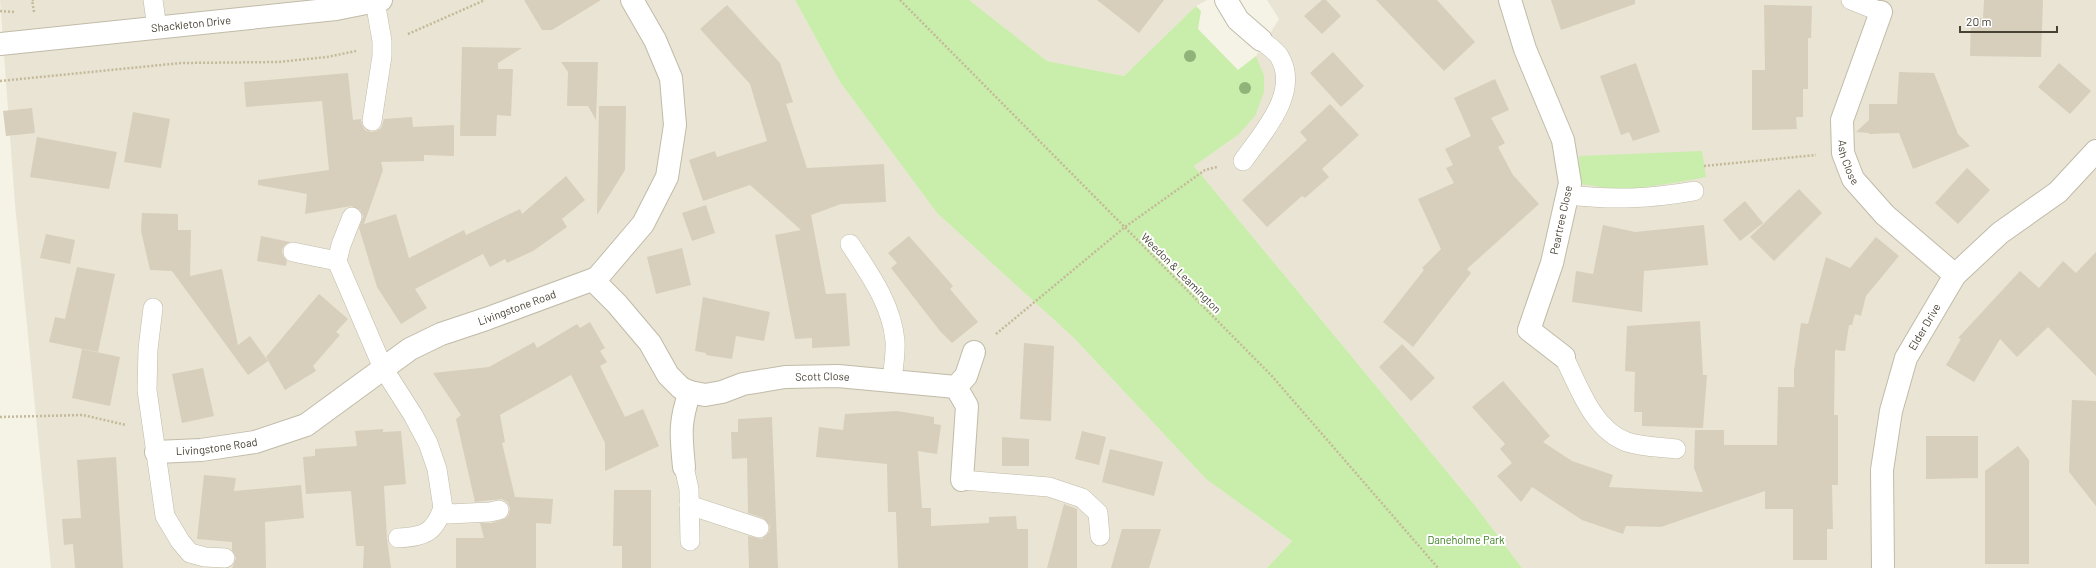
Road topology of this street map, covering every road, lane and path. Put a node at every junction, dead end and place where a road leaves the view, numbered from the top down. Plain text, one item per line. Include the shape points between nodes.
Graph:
1 (35, 0) edge
2 (153, 0) edge
3 (485, 0) edge
4 (632, 0) edge
5 (900, 0) edge
6 (1226, 0) edge
7 (1510, 0) edge
8 (1851, 0) edge
9 (378, 1) edge
10 (0, 11) edge
11 (21, 12) dead end
12 (27, 12) dead end
13 (1881, 12) joint
14 (157, 28) junction
15 (1261, 40) joint
16 (0, 44) edge
17 (382, 45) junction
18 (0, 81) edge
19 (372, 121) dead end
20 (2096, 151) edge
21 (1842, 153) junction
22 (1243, 161) joint
23 (1702, 166) dead end
24 (1694, 191) dead end
25 (1568, 195) junction
26 (352, 217) dead end
27 (1125, 227) junction
28 (850, 244) dead end
29 (293, 252) dead end
30 (337, 261) junction
31 (1955, 275) junction
32 (593, 280) junction
33 (153, 308) dead end
34 (974, 352) joint
35 (1564, 357) joint
36 (383, 368) junction
37 (892, 381) junction
38 (956, 387) junction
39 (690, 392) junction
40 (0, 417) edge
41 (155, 442) junction
42 (1676, 449) dead end
43 (684, 467) joint
44 (962, 480) joint
45 (689, 505) junction
46 (443, 508) junction
47 (499, 510) dead end
48 (759, 528) dead end
49 (1100, 536) dead end
50 (398, 538) dead end
51 (690, 541) dead end
52 (225, 558) dead end
53 (1438, 568) edge
54 (1882, 568) edge

1 - 12 path via 32,0 34,13
2 - 14 lane
3 - 17 path
4 - 32 street, Livingstone Road via 655,40 671,78 675,125 667,177 643,224 598,278
5 - 27 path, Weedon & Leamington
6 - 15 street via 1238,20
7 - 25 street, Peartree Close via 1525,49 1563,140 1570,183
8 - 13 lane
9 - 14 street, Shackleton Drive via 336,9
9 - 17 lane
10 - 11 path
13 - 21 street, Ash Close via 1842,120
14 - 16 street, Shackleton Drive
15 - 22 lane via 1278,55 1286,72 1286,82 1275,115
17 - 18 path via 327,57 278,62 181,63
17 - 19 lane
20 - 31 street, Elder Drive via 2058,192 2000,233
21 - 23 path
21 - 31 street, Ash Close via 1854,179 1885,215
22 - 27 path via 1205,170
24 - 25 lane via 1662,197 1609,200
25 - 35 street, Peartree Close via 1552,263 1529,330
26 - 30 lane
27 - 34 path
27 - 53 path, Weedon & Leamington via 1271,375
28 - 37 lane via 872,278 888,311 895,341
29 - 30 lane
30 - 36 lane
31 - 54 street, Elder Drive via 1906,358 1891,411 1882,470
32 - 36 street, Livingstone Road via 441,334 410,349
32 - 39 street, Scott Close via 650,343 668,375 681,388
33 - 41 lane via 147,390
34 - 38 street via 966,376
35 - 42 lane via 1594,416 1612,434 1627,442
36 - 41 street, Livingstone Road via 306,425 255,442 202,450
36 - 46 lane via 428,443 437,469
37 - 38 street, Scott Close
37 - 39 street, Scott Close via 838,376 785,377 743,384 705,395
38 - 44 street via 967,406
39 - 43 street via 680,430
40 - 41 path via 83,415
41 - 52 lane via 165,516 180,542 190,553
43 - 45 lane via 689,489
44 - 49 lane via 1050,488 1082,498 1098,513
45 - 48 lane
45 - 51 lane
46 - 47 lane via 449,514
46 - 50 lane via 438,521 428,533 414,538

